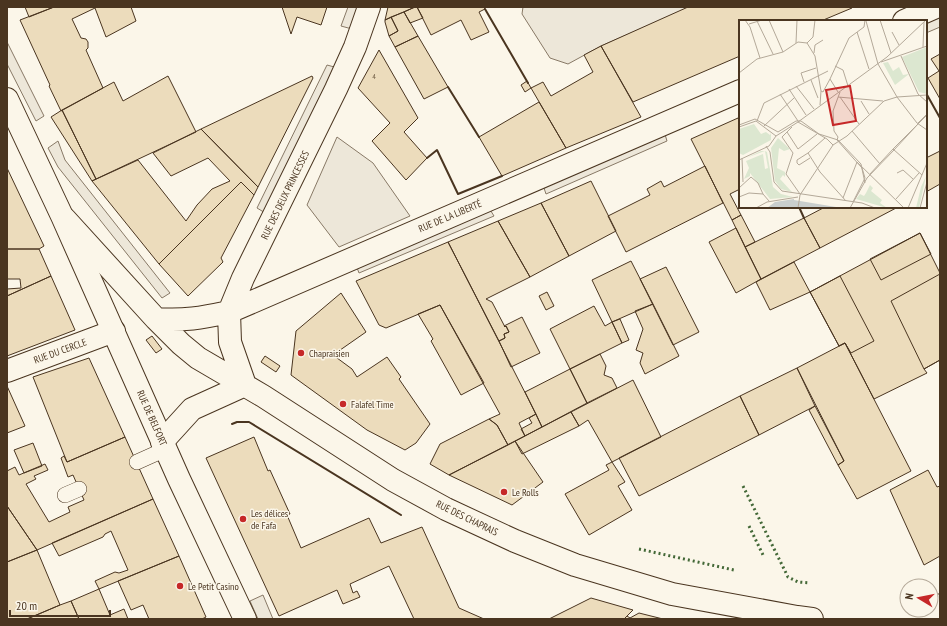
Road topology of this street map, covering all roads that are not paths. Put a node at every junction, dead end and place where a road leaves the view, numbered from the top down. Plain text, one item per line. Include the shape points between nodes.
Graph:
1 (369, 7) edge
2 (936, 7) edge
3 (906, 20) edge
4 (739, 91) edge
5 (7, 99) edge
6 (62, 216) junction
7 (228, 312) junction
8 (156, 319) junction
9 (114, 331) junction
10 (7, 370) edge
11 (245, 386) junction
12 (164, 446) junction
13 (137, 462) dead end
14 (79, 489) dead end
15 (65, 495) dead end
16 (774, 616) edge
17 (244, 619) edge
18 (812, 619) edge

1 - 7 street, RUE DES DEUX PRINCESSES via 336,89
2 - 3 street
4 - 7 street, RUE DE LA LIBERTÉ
5 - 6 street, RUE DE BELFORT
6 - 8 street, RUE DE BELFORT
6 - 9 street, RUE DE BELFORT
7 - 8 street, RUE DE LA LIBERTÉ via 176,321
7 - 11 street, RUE DES DEUX PRINCESSES via 230,342
8 - 11 street, RUE DE BELFORT via 198,358
9 - 10 street, RUE DU CERCLE
9 - 12 street, RUE DE BELFORT
11 - 12 street via 192,409
11 - 16 street, RUE DES CHAPRAIS via 393,480 446,509 515,541 575,565 672,594
12 - 13 lane
12 - 17 street, RUE DE BELFORT
14 - 15 lane
16 - 18 street, RUE DES CHAPRAIS

